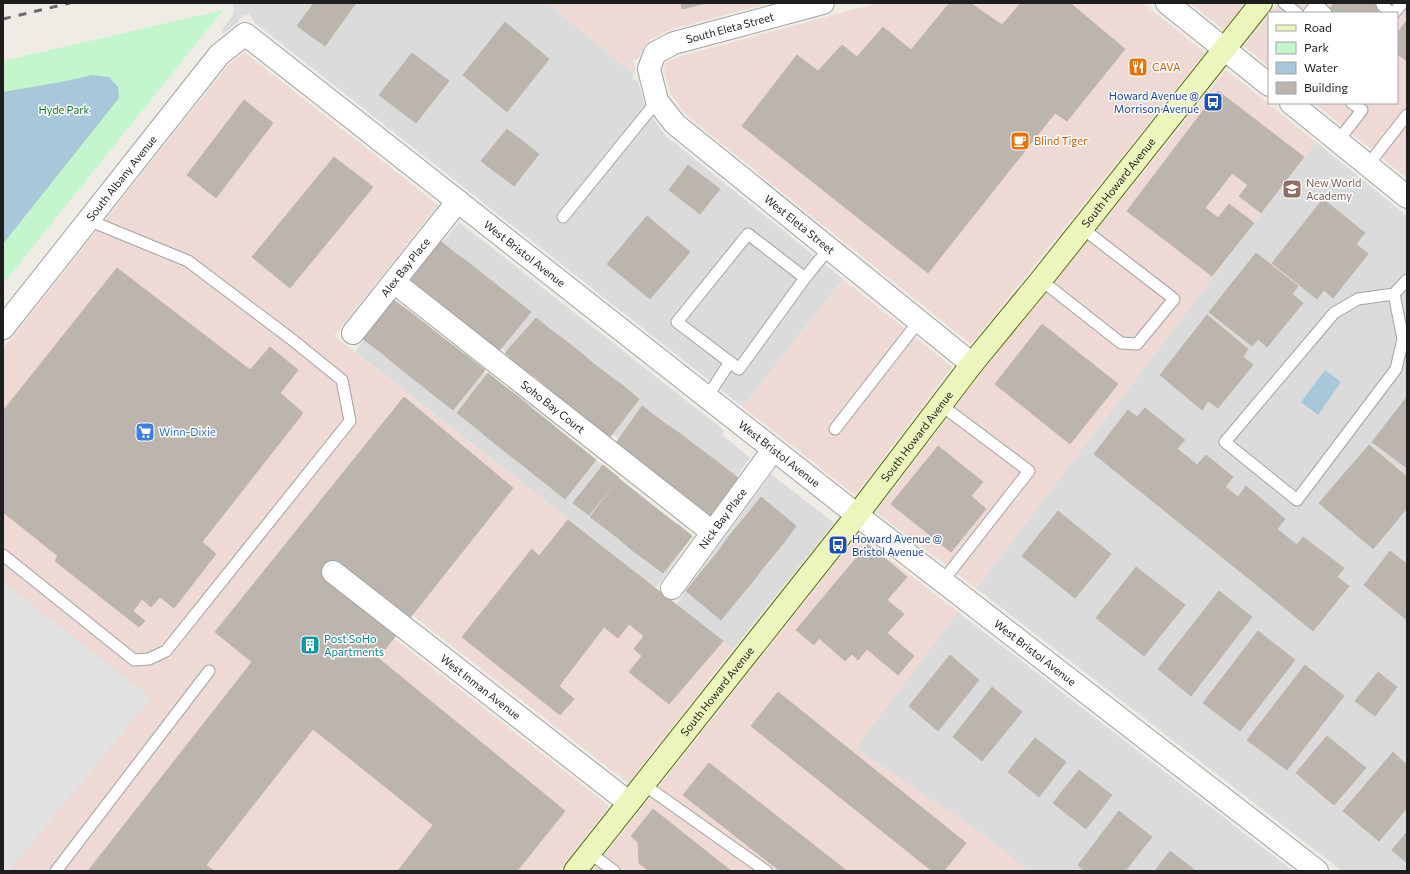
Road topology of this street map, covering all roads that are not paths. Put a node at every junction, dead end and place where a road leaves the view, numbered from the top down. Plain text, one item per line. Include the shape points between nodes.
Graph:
1 (823, 3) edge
2 (1167, 3) edge
3 (1261, 3) edge
4 (1284, 3) edge
5 (1402, 3) edge
6 (1382, 5) dead end
7 (1314, 7) edge
8 (1296, 12) edge
9 (1326, 12) edge
10 (1392, 12) edge
11 (1394, 12) edge
12 (245, 34) joint
13 (1225, 49) junction
14 (650, 69) joint
15 (1268, 84) edge
16 (657, 100) junction
17 (1292, 104) edge
18 (1355, 104) edge
19 (1365, 107) edge
20 (1407, 115) edge
21 (1338, 141) junction
22 (1368, 165) junction
23 (1407, 197) edge
24 (458, 202) junction
25 (563, 217) dead end
26 (88, 220) junction
27 (1082, 228) junction
28 (829, 248) junction
29 (805, 278) junction
30 (1041, 280) junction
31 (1407, 280) edge
32 (394, 282) junction
33 (1394, 294) junction
34 (919, 321) junction
35 (3, 328) edge
36 (353, 333) dead end
37 (730, 362) junction
38 (972, 364) junction
39 (707, 397) junction
40 (941, 405) junction
41 (835, 429) dead end
42 (773, 450) junction
43 (857, 515) junction
44 (712, 532) junction
45 (3, 555) edge
46 (333, 572) dead end
47 (942, 582) junction
48 (672, 588) dead end
49 (210, 671) dead end
50 (643, 784) junction
51 (628, 802) junction
52 (590, 853) junction
53 (56, 871) edge
54 (575, 871) edge
55 (614, 871) edge
56 (766, 871) edge
57 (1317, 871) edge

1 - 14 street, South Eleta Street via 674,43 655,53
2 - 13 street
3 - 13 main road, South Howard Avenue
4 - 8 lane
5 - 11 lane
6 - 10 lane
7 - 9 lane
12 - 24 street, West Bristol Avenue
12 - 26 street, South Albany Avenue via 219,55
13 - 15 street
13 - 27 main road, South Howard Avenue
14 - 16 street, West Eleta Street
16 - 25 lane
16 - 28 street, West Eleta Street via 675,124
17 - 21 street
18 - 19 lane
19 - 21 lane
20 - 22 lane
21 - 22 street
22 - 23 street
24 - 32 street, Alex Bay Place
24 - 39 street, West Bristol Avenue
26 - 35 street, South Albany Avenue
26 - 45 lane via 188,261 290,338 342,380 350,421 166,651 149,659 134,660
27 - 30 main road, South Howard Avenue
27 - 30 lane via 1174,300 1137,344 1121,343
28 - 29 lane
28 - 34 street, West Eleta Street
29 - 37 lane via 739,369
29 - 37 lane via 748,234 677,322
30 - 38 main road, South Howard Avenue
31 - 33 lane
32 - 36 street, Alex Bay Place
32 - 44 street, Soho Bay Court
33 - 33 lane via 1358,299 1334,313 1225,442 1298,500 1396,369 1403,339
34 - 38 street, West Eleta Street
34 - 41 lane
37 - 39 lane
38 - 40 main road, South Howard Avenue
39 - 42 street, West Bristol Avenue
40 - 43 main road, South Howard Avenue
40 - 47 lane via 1028,471
42 - 43 street, West Bristol Avenue
42 - 44 street, Nick Bay Place
43 - 47 street, West Bristol Avenue
43 - 50 main road, South Howard Avenue
44 - 48 street, Nick Bay Place
46 - 51 street, West Inman Avenue
47 - 57 street, West Bristol Avenue
49 - 53 lane
50 - 51 main road, South Howard Avenue
50 - 56 lane
51 - 52 main road, South Howard Avenue
52 - 54 main road, South Howard Avenue
52 - 55 lane

